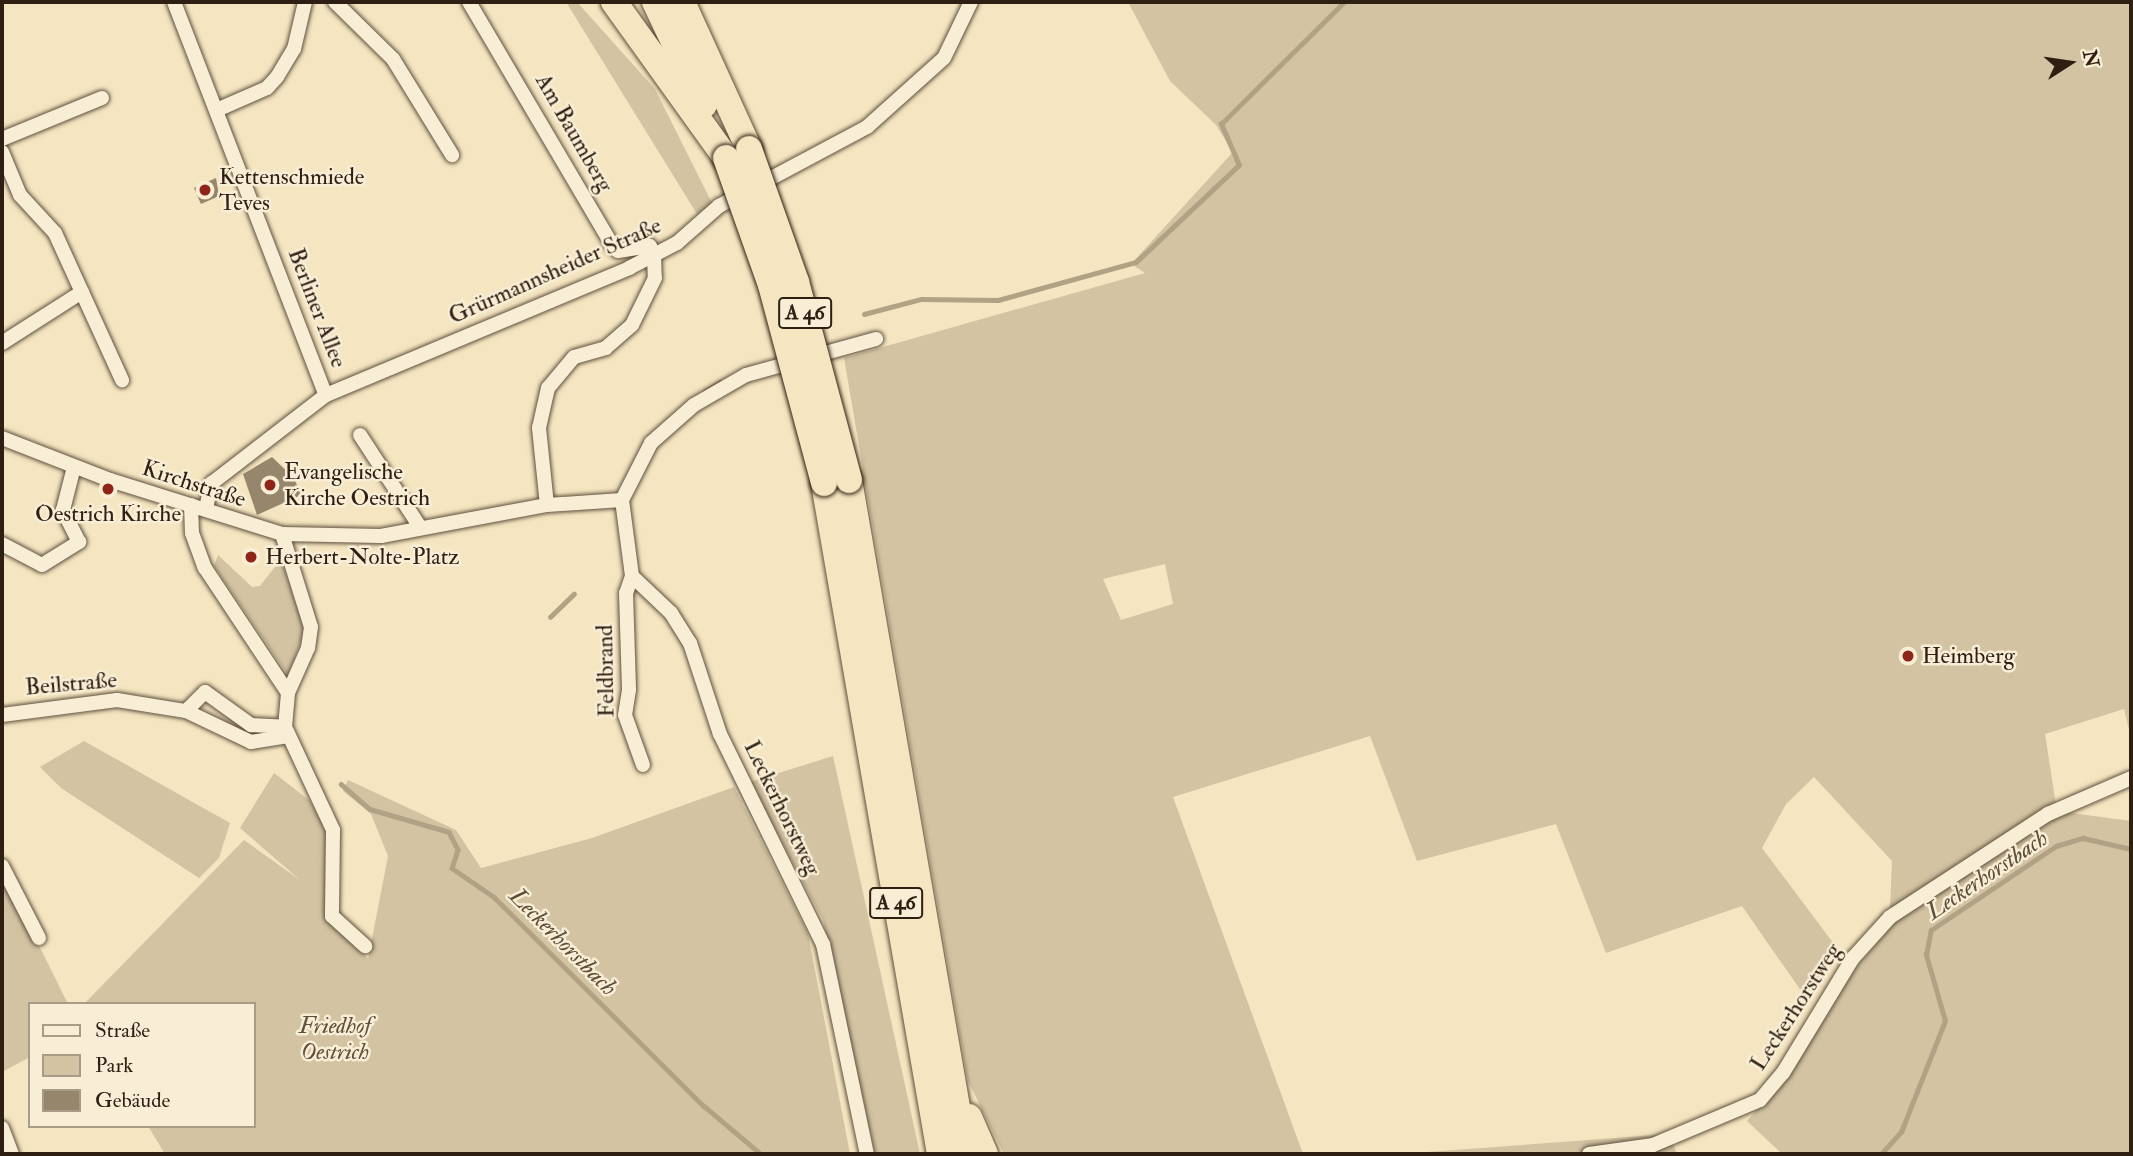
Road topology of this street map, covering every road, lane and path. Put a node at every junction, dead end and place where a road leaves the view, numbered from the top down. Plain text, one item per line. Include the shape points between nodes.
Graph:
1 (174, 2) edge
2 (305, 2) edge
3 (335, 2) edge
4 (469, 2) edge
5 (614, 2) edge
6 (654, 2) edge
7 (681, 2) edge
8 (971, 2) edge
9 (102, 98) dead end
10 (219, 109) junction
11 (2, 139) edge
12 (2, 152) edge
13 (737, 154) junction
14 (452, 155) dead end
15 (654, 255) junction
16 (82, 292) junction
17 (876, 340) dead end
18 (2, 343) edge
19 (122, 380) dead end
20 (326, 395) junction
21 (360, 435) dead end
22 (2, 438) edge
23 (74, 467) junction
24 (836, 482) junction
25 (622, 500) junction
26 (191, 505) junction
27 (547, 505) junction
28 (206, 508) junction
29 (420, 527) junction
30 (282, 534) junction
31 (2, 544) edge
32 (632, 576) junction
33 (288, 693) junction
34 (186, 711) junction
35 (2, 715) edge
36 (288, 735) junction
37 (643, 765) dead end
38 (2131, 778) edge
39 (2, 866) edge
40 (39, 938) dead end
41 (365, 946) dead end
42 (941, 1028) junction
43 (2, 1128) edge
44 (12, 1154) edge
45 (867, 1154) edge
46 (940, 1154) edge
47 (965, 1154) edge
48 (985, 1154) edge
49 (1589, 1154) edge

1 - 10 street, Berliner Allee
2 - 10 street via 293,49 277,77
3 - 14 street via 393,59
4 - 15 street, Am Baumberg via 612,245 618,251 650,246
5 - 13 highway
6 - 13 highway, A 46
7 - 13 highway, A 46
8 - 15 street, Grürmannsheider Straße via 944,58 878,119 825,153 719,206
9 - 11 street
10 - 20 street, Berliner Allee
12 - 16 street via 20,195 55,233
13 - 24 highway, A 46, bridge via 796,282
15 - 20 street, Grürmannsheider Straße
15 - 27 street via 655,278 632,326 606,348 574,357 548,388 539,428
16 - 18 street
16 - 19 street
17 - 25 street via 746,375 694,405 652,443
20 - 28 street, Grürmannsheider Straße via 212,483
21 - 29 street
22 - 23 street, Kirchstraße
23 - 26 street, Kirchstraße
23 - 31 street via 63,510 79,542 42,565
24 - 42 highway, A 46
24 - 46 highway, A 46
25 - 27 street, Kirchstraße
25 - 32 street
26 - 28 street, Kirchstraße
26 - 33 street via 192,533 205,568
27 - 29 street, Kirchstraße
28 - 30 street, Kirchstraße
29 - 30 street, Kirchstraße via 381,536
30 - 33 street via 311,627 308,648
32 - 37 street, Feldbrand via 626,593 629,690 625,715
32 - 45 street, Leckerhorstweg via 671,613 690,643 720,734 817,928
33 - 36 street
34 - 35 street, Beilstraße via 117,700 36,707
34 - 36 street, Beilstraße via 243,740 259,743
34 - 36 street via 205,692 251,725
36 - 41 street via 333,830 332,916
38 - 49 street, Leckerhorstweg via 2048,814 1890,917 1853,958 1783,1073 1759,1100 1654,1145
39 - 40 street
42 - 47 highway, A 46
42 - 48 highway
43 - 44 street

